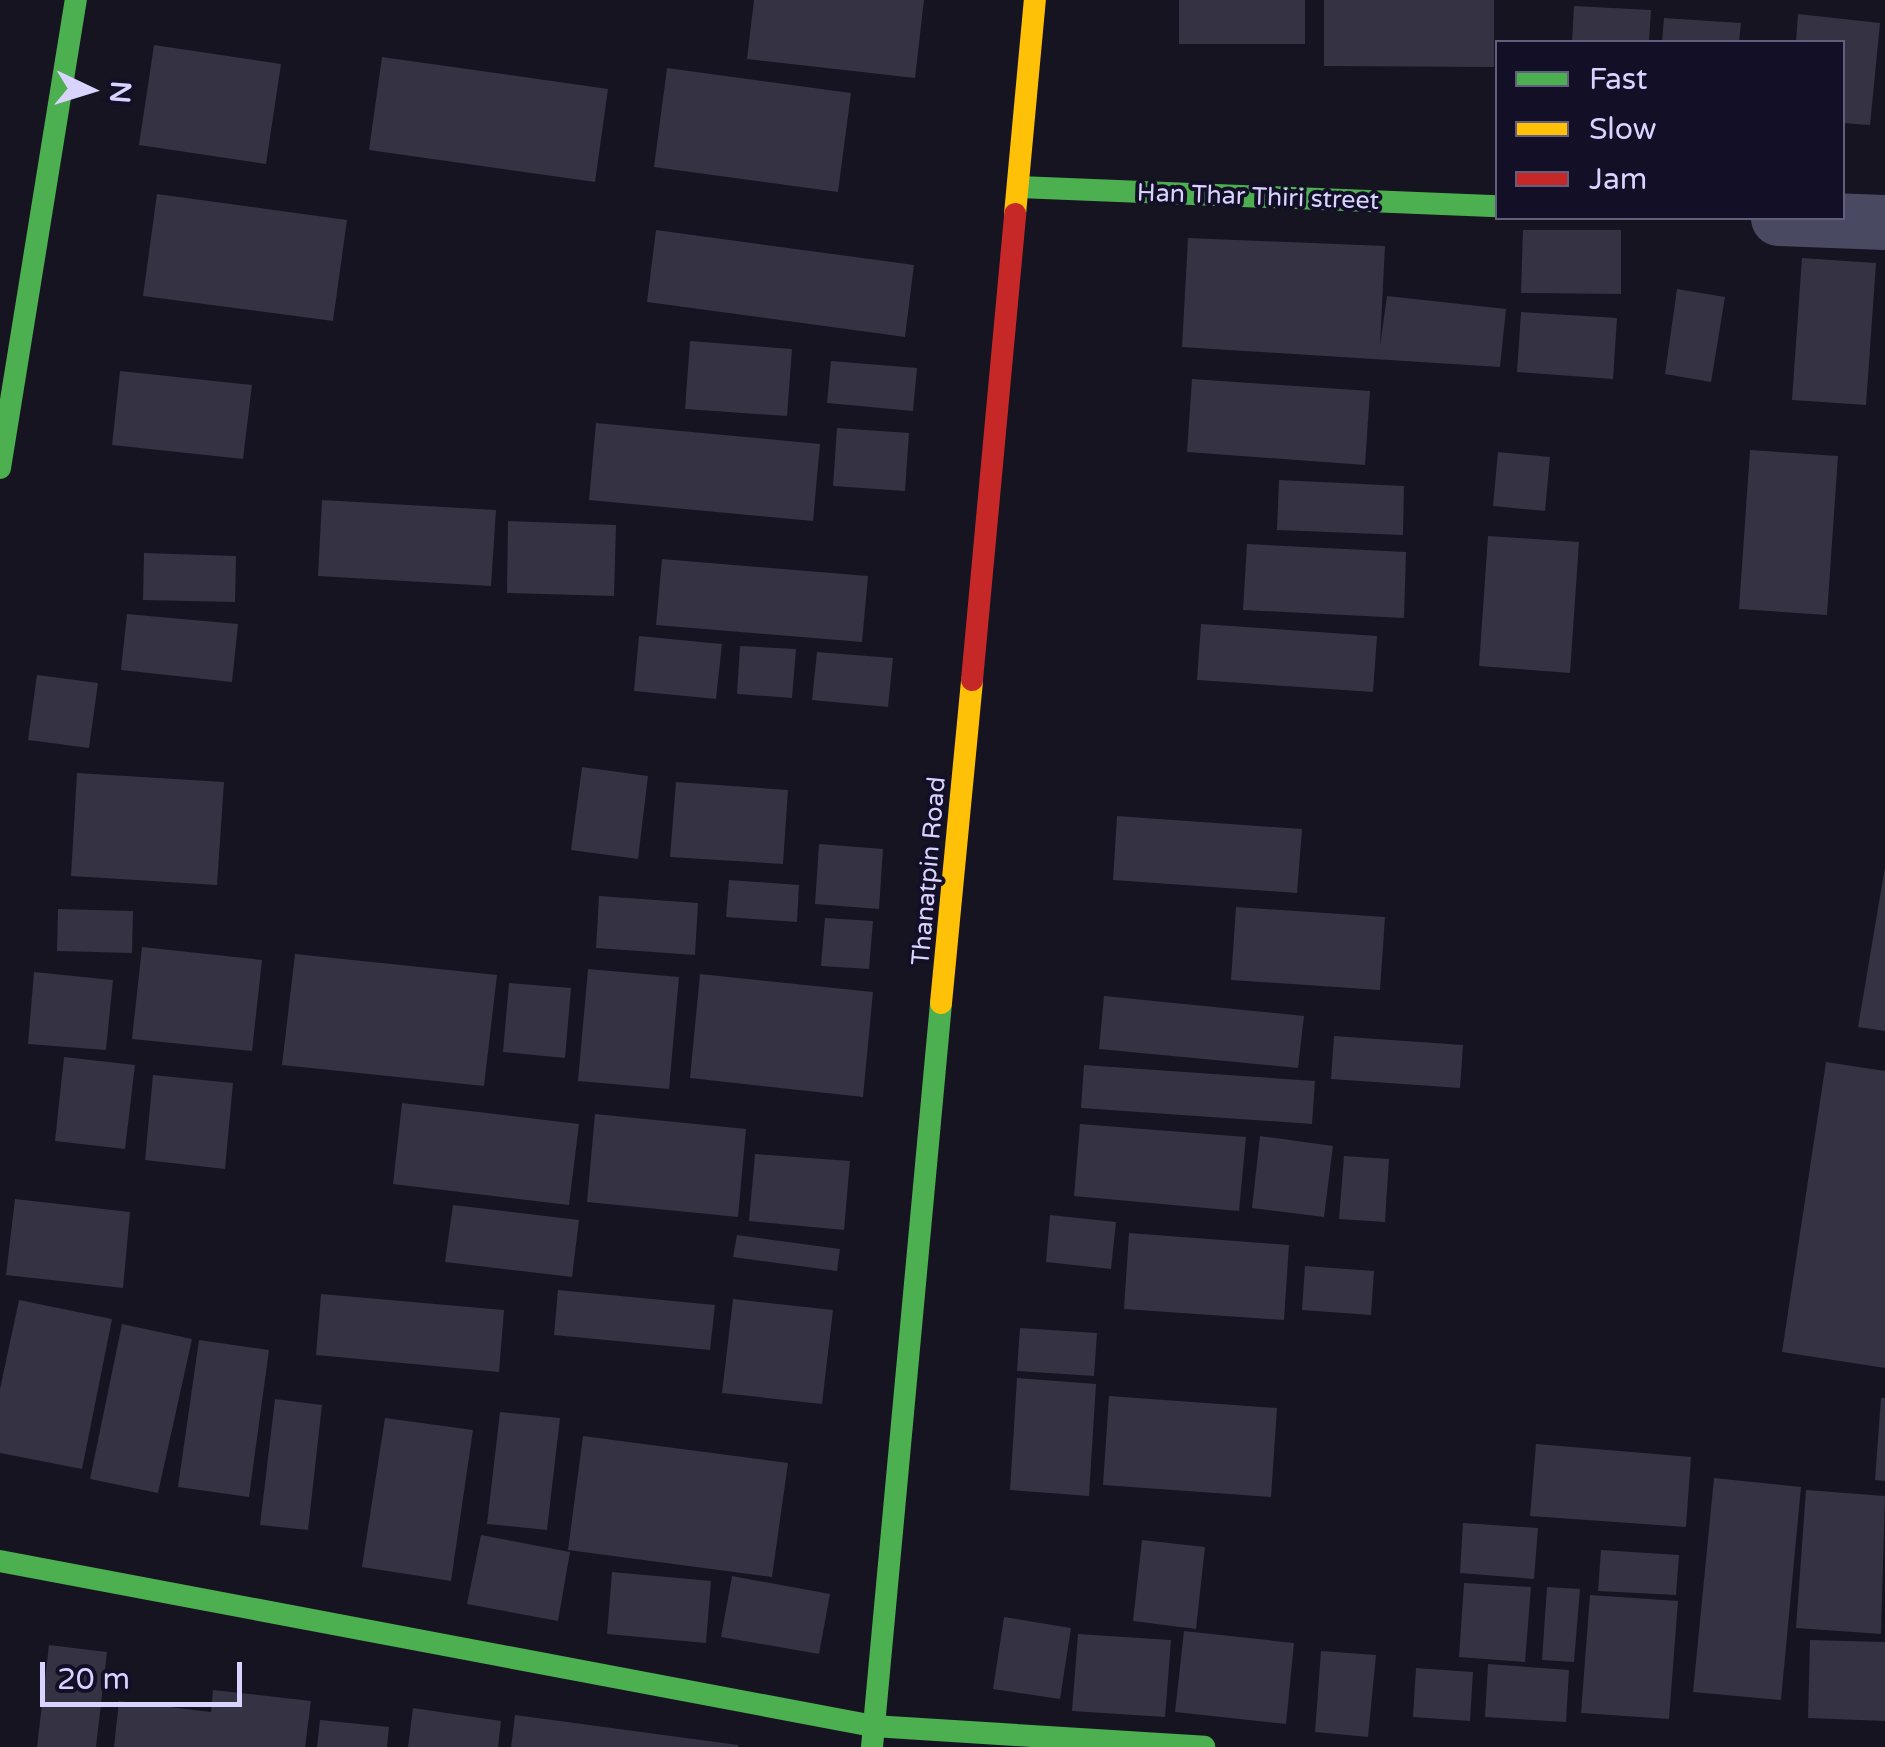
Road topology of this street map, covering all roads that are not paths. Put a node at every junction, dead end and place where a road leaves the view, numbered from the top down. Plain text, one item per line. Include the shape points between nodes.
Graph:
1 (76, 0) edge
2 (1036, 0) edge
3 (1019, 187) junction
4 (1495, 206) edge
5 (1832, 220) edge
6 (1885, 222) edge
7 (0, 468) edge
8 (0, 1561) edge
9 (873, 1736) edge
10 (1204, 1747) edge

1 - 7 street
2 - 3 street, Thanatpin Road
3 - 4 street, Han Thar Thiri street
3 - 9 street, Thanatpin Road
5 - 6 street
8 - 9 street
9 - 10 street

